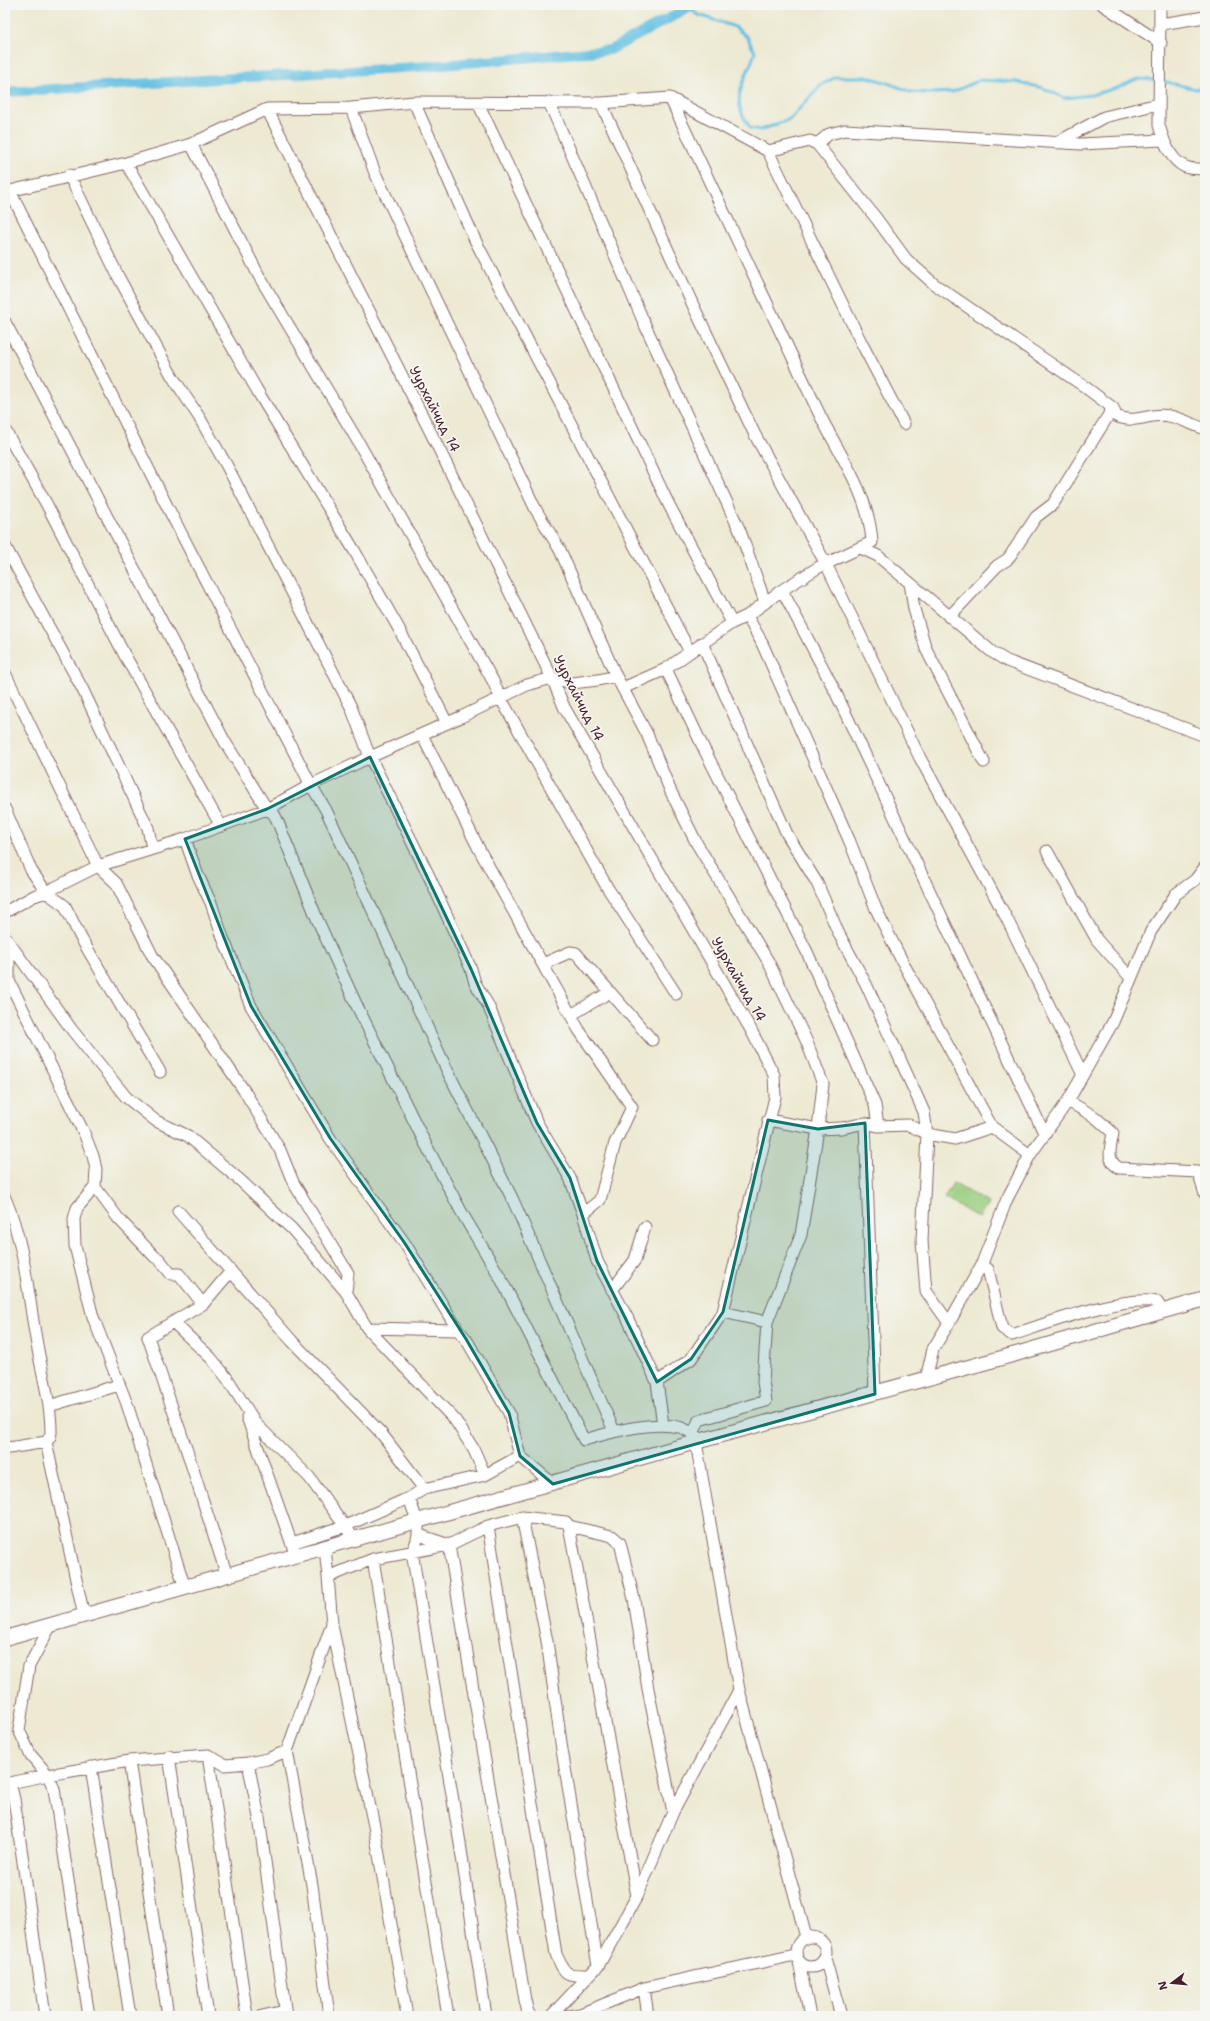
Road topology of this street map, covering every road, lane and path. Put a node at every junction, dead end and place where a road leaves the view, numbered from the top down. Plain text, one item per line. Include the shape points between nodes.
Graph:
1 (1103, 5) edge
2 (1161, 5) edge
3 (1205, 17) edge
4 (1161, 24) junction
5 (1161, 43) junction
6 (670, 98) junction
7 (1158, 100) junction
8 (414, 102) junction
9 (549, 102) junction
10 (478, 103) junction
11 (601, 103) junction
12 (351, 108) junction
13 (267, 109) junction
14 (1163, 140) junction
15 (1055, 143) junction
16 (191, 144) junction
17 (816, 144) junction
18 (768, 151) junction
19 (126, 162) junction
20 (1205, 169) edge
21 (69, 175) junction
22 (7, 192) edge
23 (5, 322) edge
24 (1113, 408) junction
25 (904, 424) dead end
26 (1205, 429) edge
27 (5, 430) edge
28 (5, 546) edge
29 (861, 548) junction
30 (826, 564) junction
31 (910, 583) junction
32 (782, 590) junction
33 (765, 602) junction
34 (747, 616) junction
35 (949, 617) junction
36 (732, 623) junction
37 (702, 643) junction
38 (690, 652) junction
39 (666, 669) junction
40 (5, 673) edge
41 (616, 676) junction
42 (552, 678) junction
43 (622, 688) junction
44 (500, 697) junction
45 (447, 723) junction
46 (422, 735) junction
47 (1205, 736) edge
48 (370, 757) junction
49 (984, 762) dead end
50 (311, 785) junction
51 (5, 809) edge
52 (267, 809) junction
53 (221, 826) junction
54 (185, 839) junction
55 (152, 848) junction
56 (1047, 851) dead end
57 (98, 866) junction
58 (1205, 867) edge
59 (46, 892) junction
60 (5, 912) edge
61 (7, 940) edge
62 (543, 964) junction
63 (1130, 977) junction
64 (7, 984) edge
65 (610, 992) junction
66 (676, 994) dead end
67 (571, 1015) junction
68 (652, 1040) dead end
69 (160, 1072) dead end
70 (1083, 1075) junction
71 (1068, 1101) junction
72 (768, 1120) junction
73 (865, 1124) junction
74 (878, 1126) junction
75 (992, 1127) junction
76 (818, 1129) junction
77 (927, 1134) junction
78 (1045, 1135) junction
79 (1030, 1155) junction
80 (95, 1187) junction
81 (1205, 1194) edge
82 (5, 1198) edge
83 (178, 1212) dead end
84 (583, 1214) junction
85 (645, 1227) dead end
86 (981, 1266) junction
87 (231, 1271) junction
88 (612, 1290) junction
89 (346, 1292) junction
90 (1205, 1299) edge
91 (203, 1304) junction
92 (1162, 1311) junction
93 (723, 1312) junction
94 (173, 1322) junction
95 (767, 1322) junction
96 (949, 1322) junction
97 (367, 1328) junction
98 (458, 1330) junction
99 (926, 1379) junction
100 (657, 1382) junction
101 (120, 1385) junction
102 (875, 1394) junction
103 (241, 1399) junction
104 (49, 1406) junction
105 (663, 1425) junction
106 (614, 1431) junction
107 (697, 1439) junction
108 (46, 1442) junction
109 (5, 1446) edge
110 (520, 1456) junction
111 (486, 1474) junction
112 (553, 1484) junction
113 (424, 1489) junction
114 (409, 1498) junction
115 (522, 1518) junction
116 (345, 1526) junction
117 (488, 1526) junction
118 (570, 1526) junction
119 (419, 1529) junction
120 (355, 1540) junction
121 (292, 1543) junction
122 (449, 1545) junction
123 (325, 1548) junction
124 (412, 1552) junction
125 (296, 1556) junction
126 (373, 1559) junction
127 (227, 1576) junction
128 (328, 1576) junction
129 (185, 1588) junction
130 (84, 1616) junction
131 (332, 1624) junction
132 (52, 1625) junction
133 (5, 1638) edge
134 (739, 1690) junction
135 (287, 1750) junction
136 (208, 1755) junction
137 (169, 1756) junction
138 (129, 1761) junction
139 (248, 1763) junction
140 (91, 1768) junction
141 (48, 1775) junction
142 (8, 1784) edge
143 (673, 1812) junction
144 (637, 1896) junction
145 (806, 1937) junction
146 (825, 1958) junction
147 (798, 1959) junction
148 (598, 1966) junction
149 (589, 1975) junction
150 (644, 1988) junction
151 (286, 2013) edge
152 (581, 2015) edge
153 (45, 2016) edge
154 (89, 2016) edge
155 (130, 2016) edge
156 (168, 2016) edge
157 (208, 2016) edge
158 (247, 2016) edge
159 (262, 2016) edge
160 (328, 2016) edge
161 (407, 2016) edge
162 (448, 2016) edge
163 (486, 2016) edge
164 (531, 2016) edge
165 (552, 2016) edge
166 (569, 2016) edge
167 (648, 2016) edge
168 (810, 2016) edge
169 (841, 2016) edge

1 - 5 street
2 - 4 street
3 - 4 street
4 - 5 street
5 - 7 street
6 - 11 street
6 - 18 street
6 - 29 street via 822,420 851,472 868,510 872,542
7 - 14 street via 1159,125
7 - 15 street via 1104,117
8 - 10 street
8 - 12 street
8 - 38 street via 475,240
9 - 10 street
9 - 11 street
9 - 33 street via 645,325 740,531
10 - 36 street via 669,504
11 - 30 street via 755,435
12 - 13 street
12 - 41 street via 375,173 536,510 560,550
13 - 16 street
13 - 42 street, Уурхайчид 14
14 - 15 street
14 - 20 street via 1173,158 1188,168
15 - 17 street via 845,130 829,134
16 - 19 street
16 - 44 street via 259,276 356,438
17 - 18 street via 810,141
17 - 24 street via 906,259 934,284
18 - 25 street
19 - 21 street
19 - 45 street via 261,397 358,556
21 - 22 street
21 - 48 street via 121,282 172,376 228,468 351,707
22 - 50 street
23 - 52 street via 225,742
24 - 26 street via 1116,416 1123,420 1137,420 1153,415 1168,416
24 - 35 street via 1054,504 1036,517 1008,559 997,566
27 - 53 street via 124,654
28 - 55 street via 83,690 148,828
29 - 30 street
29 - 31 street via 878,556
30 - 32 street
30 - 70 street via 920,758 1007,920
31 - 35 street
31 - 49 street via 914,609 926,649
32 - 33 street
32 - 78 street via 834,689
33 - 34 street
34 - 36 street
34 - 75 street via 761,641 850,842 876,909
35 - 47 street via 1007,661
36 - 37 street
37 - 38 street
37 - 77 street via 787,834 817,883 839,934 890,1036 924,1112
38 - 39 street
39 - 43 street
39 - 74 street via 807,952 875,1105
40 - 57 street
41 - 42 street via 572,683
41 - 43 street
42 - 44 street via 527,685
42 - 72 street, Уурхайчид 14 via 564,707 752,1030 774,1075 774,1097
43 - 76 street via 647,734 671,792 697,844 768,961 806,1040 823,1084
44 - 45 street
44 - 66 street via 607,887
45 - 46 street
46 - 48 street
46 - 62 street via 479,849
48 - 50 street
48 - 84 street via 429,876 475,983 488,1005 537,1123 570,1178
50 - 52 street
50 - 106 street via 326,810 448,1070 513,1200
51 - 59 street via 31,870
52 - 53 street
52 - 106 street via 277,820 343,977 412,1117 462,1213 500,1277 584,1440
53 - 54 street
54 - 55 street
54 - 98 street via 251,1006 330,1138 404,1242
55 - 57 street
56 - 63 street via 1097,940
57 - 59 street
57 - 89 street via 116,883 152,955 245,1092 280,1150 293,1182 348,1273
58 - 63 street via 1195,880 1176,894 1151,931
59 - 60 street
59 - 69 street via 65,906
61 - 64 street
61 - 89 street via 72,1030 126,1097 156,1121 188,1136 241,1181 292,1229
62 - 65 street via 570,952 576,953
62 - 67 street
63 - 70 street via 1112,1022
64 - 80 street via 84,1133 94,1163
65 - 67 street
65 - 68 street
67 - 84 street via 632,1107 616,1143 600,1200
70 - 71 street
71 - 78 street
71 - 81 street via 1095,1117 1113,1133 1110,1156 1113,1164 1119,1168 1198,1172
72 - 76 street
72 - 93 street, Уурхайчид 14
73 - 74 street
73 - 76 street
73 - 102 street
74 - 77 street via 908,1125
75 - 77 street via 955,1139
75 - 79 street
76 - 95 street via 801,1235
77 - 96 street via 922,1215 926,1291
78 - 79 street
79 - 86 street via 1007,1199
80 - 91 street via 118,1218 171,1274 179,1274
80 - 101 street via 77,1208 74,1219 75,1246 93,1317
82 - 104 street via 14,1222 30,1290
83 - 87 street
84 - 88 street via 597,1261
85 - 88 street via 635,1260
86 - 92 street via 988,1269 1002,1328 1012,1335 1122,1302 1157,1302
86 - 96 street
87 - 91 street
87 - 113 street via 292,1341 381,1433
88 - 100 street
89 - 97 street
90 - 92 main road
91 - 94 street
92 - 99 main road
93 - 95 street
93 - 100 street via 691,1359
94 - 103 street via 211,1358
94 - 127 street via 148,1336
95 - 107 street via 763,1382 766,1401 699,1420
96 - 99 street via 934,1349
97 - 98 street
97 - 111 street via 455,1420
98 - 110 street via 466,1339 509,1413
99 - 102 main road
100 - 105 street
101 - 104 street
101 - 129 street
102 - 107 main road
103 - 116 street via 257,1425 309,1477
103 - 121 street
104 - 108 street via 51,1433 50,1439
105 - 106 street
105 - 107 street via 680,1428
107 - 112 main road
107 - 134 street
108 - 109 street via 9,1448
108 - 130 street
110 - 111 street
110 - 112 street
111 - 113 street
112 - 119 main road
113 - 114 street
114 - 116 street
114 - 119 street
115 - 117 street
115 - 118 street via 566,1522
115 - 148 street via 547,1641 563,1758
116 - 120 street
116 - 121 street
117 - 122 street
117 - 149 street via 556,1954 563,1971 572,1976
118 - 143 street via 612,1536 620,1543 634,1599 648,1688
118 - 144 street
119 - 120 main road
119 - 122 street
119 - 124 street
120 - 123 main road
121 - 125 street
122 - 124 street
122 - 164 street via 524,1992 528,2013
123 - 125 main road
123 - 128 street
124 - 126 street
124 - 163 street
125 - 127 main road
126 - 128 street
126 - 162 street
127 - 129 main road
128 - 131 street
129 - 130 main road
130 - 132 main road
131 - 135 street
131 - 161 street via 374,1826
132 - 133 main road
132 - 141 street via 29,1666 19,1730 30,1754
134 - 143 street
134 - 145 street
135 - 139 street via 267,1759
135 - 160 street via 312,1885
136 - 137 street
136 - 139 street via 224,1765
136 - 158 street
137 - 138 street
137 - 157 street
138 - 140 street
138 - 156 street
139 - 151 street via 259,1817
140 - 141 street
140 - 155 street
141 - 142 street
141 - 154 street via 54,1788
142 - 153 street via 14,1799
143 - 144 street
144 - 148 street
145 - 146 street via 822,1941 826,1949
145 - 147 street via 796,1946
146 - 147 street via 820,1965 811,1967
146 - 169 street
147 - 150 street
147 - 168 street
148 - 149 street
149 - 165 street
150 - 152 street
150 - 167 street
151 - 159 street
152 - 166 street

